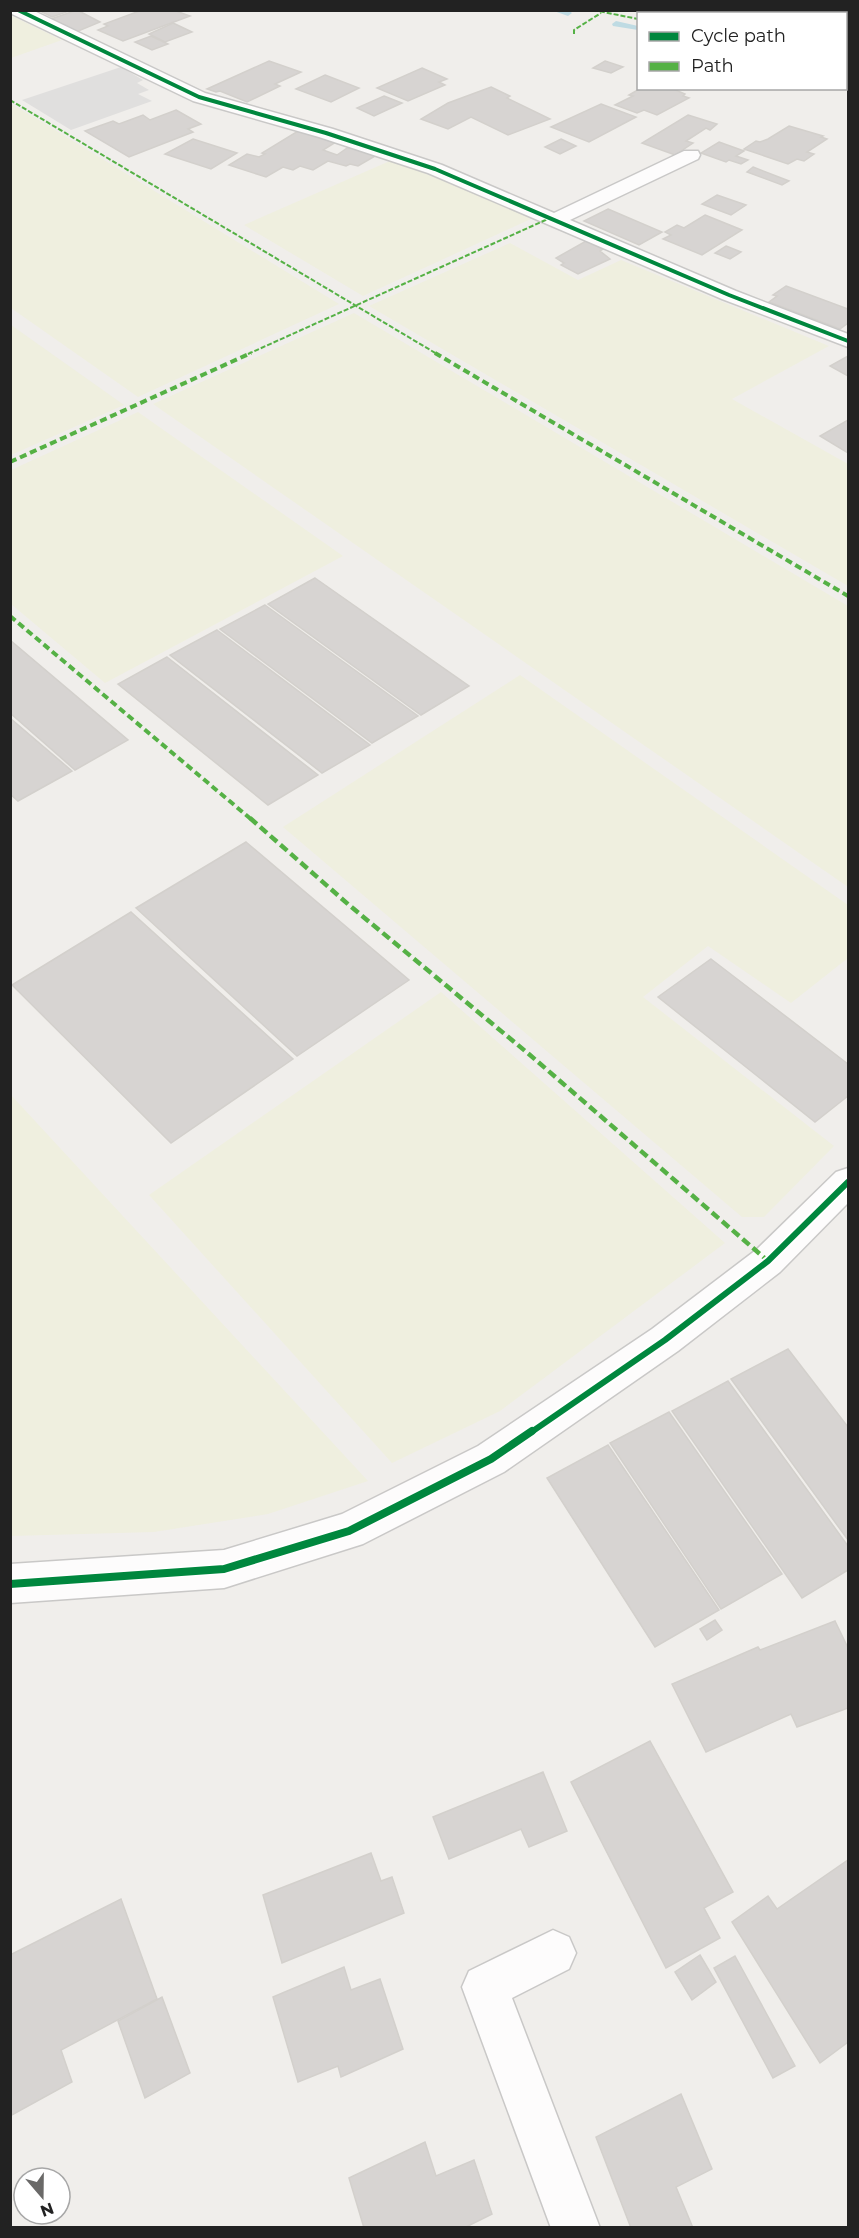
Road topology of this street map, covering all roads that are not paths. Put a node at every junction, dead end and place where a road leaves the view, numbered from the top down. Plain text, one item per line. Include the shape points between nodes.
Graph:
1 (18, 10) edge
2 (691, 155) dead end
3 (555, 220) junction
4 (849, 341) edge
5 (849, 1182) edge
6 (10, 1584) edge
7 (553, 1953) dead end
8 (576, 2228) edge

1 - 3 street via 199,97 424,166
2 - 3 street
3 - 4 street via 729,295
5 - 6 street via 768,1261 655,1346 491,1459 349,1531 224,1569
7 - 8 street via 486,1987

